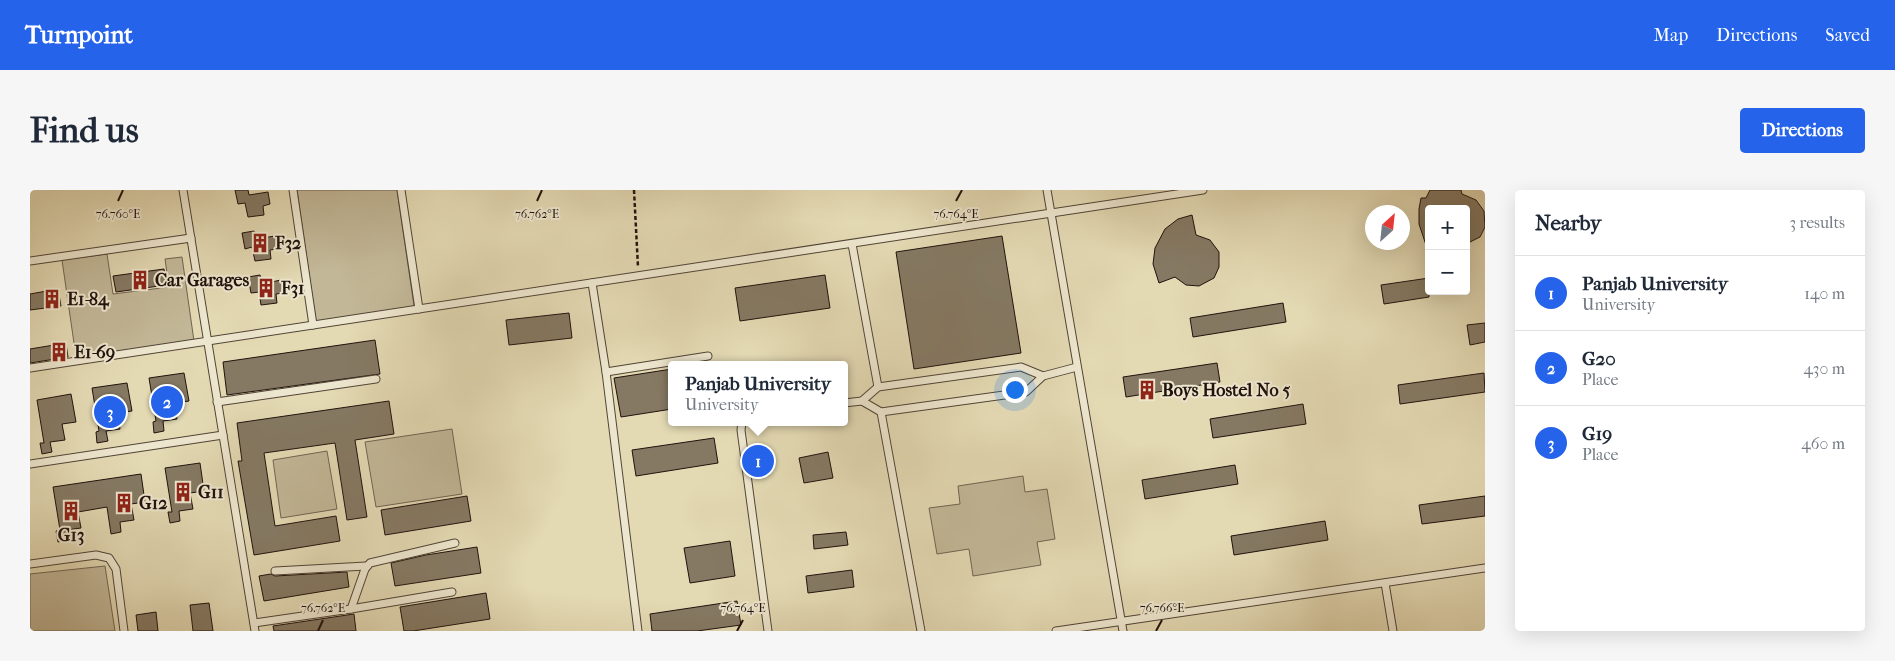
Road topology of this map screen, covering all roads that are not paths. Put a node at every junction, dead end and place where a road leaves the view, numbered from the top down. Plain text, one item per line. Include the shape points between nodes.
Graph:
1 (183, 190) edge
2 (293, 190) edge
3 (401, 190) edge
4 (1047, 190) edge
5 (1203, 190) edge
6 (1051, 213) junction
7 (191, 238) junction
8 (852, 244) junction
9 (30, 261) edge
10 (592, 283) junction
11 (419, 309) junction
12 (313, 326) junction
13 (208, 342) junction
14 (708, 356) dead end
15 (676, 361) edge
16 (668, 362) edge
17 (1077, 367) junction
18 (30, 368) edge
19 (606, 372) junction
20 (1043, 376) junction
21 (376, 379) dead end
22 (878, 387) junction
23 (862, 401) junction
24 (217, 402) junction
25 (848, 403) edge
26 (881, 412) junction
27 (742, 426) edge
28 (223, 435) junction
29 (30, 464) edge
30 (455, 543) dead end
31 (30, 564) edge
32 (366, 566) junction
33 (1485, 568) edge
34 (275, 571) dead end
35 (1385, 583) junction
36 (452, 592) dead end
37 (351, 609) junction
38 (1121, 621) junction
39 (254, 623) junction
40 (124, 631) edge
41 (255, 631) edge
42 (638, 631) edge
43 (768, 631) edge
44 (921, 631) edge
45 (1056, 631) edge
46 (1123, 631) edge
47 (1393, 631) edge

1 - 7 lane
2 - 12 lane
3 - 11 lane
4 - 6 lane
5 - 6 lane
6 - 8 lane
6 - 17 lane
7 - 9 lane
7 - 13 lane
8 - 10 lane
8 - 22 lane
10 - 11 lane
10 - 19 lane
11 - 12 lane
12 - 13 lane
13 - 18 lane
13 - 24 lane
14 - 15 lane
16 - 19 lane
17 - 20 lane
17 - 38 lane
19 - 42 lane
20 - 22 lane via 1022,366
20 - 26 lane via 1026,392
21 - 24 lane
22 - 23 lane
23 - 25 lane
23 - 26 lane
24 - 28 lane
26 - 44 lane
27 - 43 lane
28 - 29 lane
28 - 39 lane
30 - 32 lane
31 - 40 lane via 96,555 109,558 116,568
32 - 34 lane
32 - 37 lane
33 - 35 lane
35 - 38 lane
35 - 47 lane
36 - 37 lane
37 - 39 lane
38 - 45 lane
38 - 46 lane
39 - 41 lane

